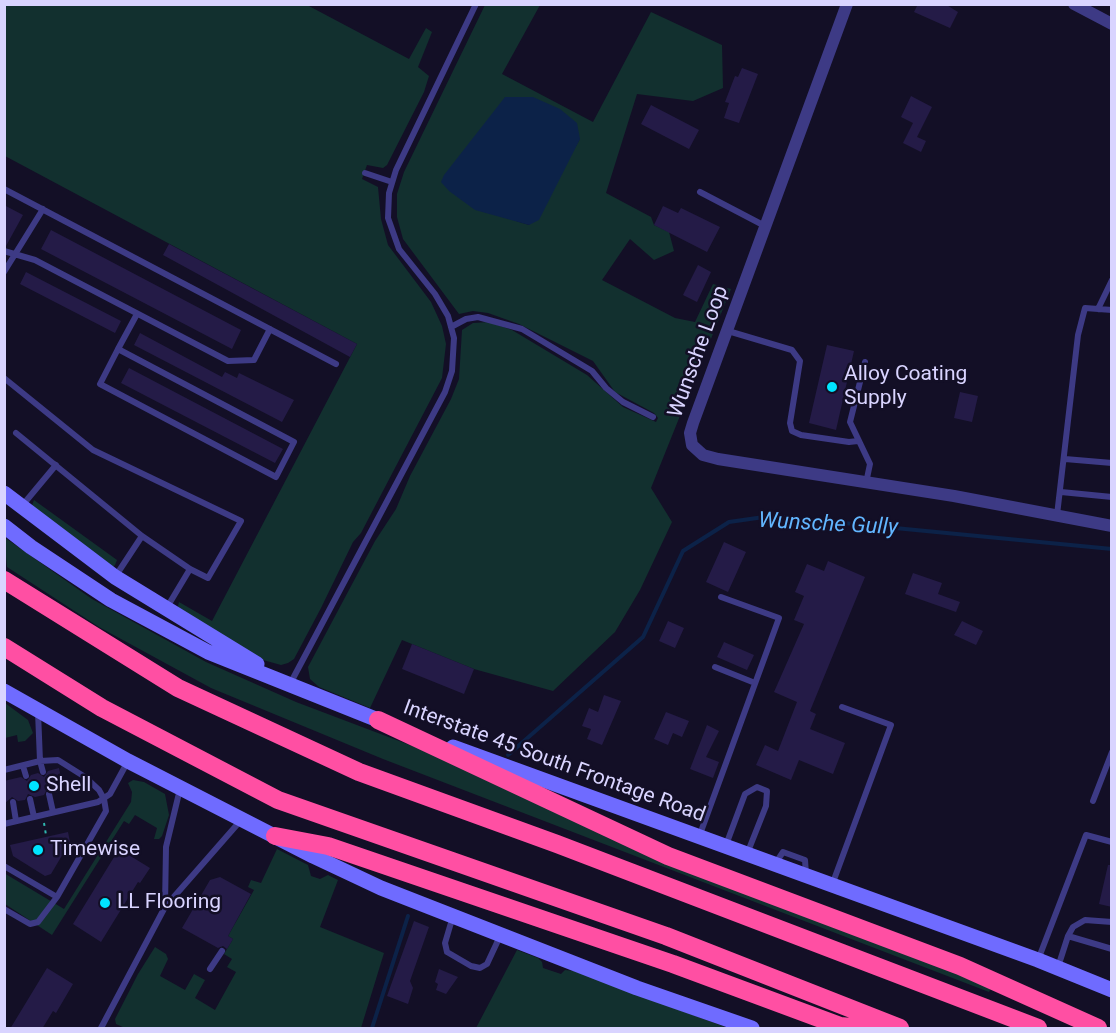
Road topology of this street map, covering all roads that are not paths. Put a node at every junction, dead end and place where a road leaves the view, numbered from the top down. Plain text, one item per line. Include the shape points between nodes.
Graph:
1 (476, 4) edge
2 (847, 4) edge
3 (1074, 4) edge
4 (1112, 24) edge
5 (365, 173) dead end
6 (392, 182) junction
7 (4, 189) edge
8 (700, 192) dead end
9 (43, 209) junction
10 (766, 226) junction
11 (4, 251) edge
12 (15, 254) junction
13 (4, 272) edge
14 (1112, 280) edge
15 (1098, 309) junction
16 (1112, 310) edge
17 (137, 314) junction
18 (451, 327) junction
19 (270, 329) junction
20 (727, 331) junction
21 (118, 349) junction
22 (865, 362) dead end
23 (336, 364) dead end
24 (4, 378) edge
25 (653, 417) dead end
26 (16, 433) dead end
27 (858, 441) junction
28 (1065, 459) junction
29 (1112, 463) edge
30 (56, 465) junction
31 (866, 483) junction
32 (1061, 492) junction
33 (4, 493) edge
34 (1112, 497) edge
35 (21, 507) junction
36 (1057, 515) junction
37 (4, 526) edge
38 (1112, 526) edge
39 (142, 536) junction
40 (190, 569) junction
41 (115, 577) junction
42 (4, 580) edge
43 (721, 597) dead end
44 (165, 609) junction
45 (4, 647) edge
46 (715, 667) dead end
47 (755, 683) junction
48 (290, 685) junction
49 (4, 691) edge
50 (842, 707) dead end
51 (38, 711) junction
52 (378, 720) junction
53 (1112, 752) edge
54 (40, 761) junction
55 (128, 761) junction
56 (23, 766) junction
57 (5, 770) edge
58 (44, 772) dead end
59 (26, 776) dead end
60 (8, 780) dead end
61 (180, 788) junction
62 (49, 794) dead end
63 (30, 798) dead end
64 (104, 799) junction
65 (1093, 801) dead end
66 (13, 802) dead end
67 (53, 812) junction
68 (34, 817) junction
69 (242, 819) junction
70 (16, 821) junction
71 (4, 824) edge
72 (275, 836) junction
73 (699, 837) junction
74 (1112, 842) edge
75 (725, 846) junction
76 (747, 855) junction
77 (4, 866) edge
78 (832, 886) junction
79 (57, 897) junction
80 (165, 907) junction
81 (4, 909) edge
82 (453, 916) junction
83 (1112, 922) edge
84 (502, 934) junction
85 (1068, 936) junction
86 (1112, 949) edge
87 (222, 951) dead end
88 (1038, 960) junction
89 (210, 969) dead end
90 (1058, 969) junction
91 (1112, 990) edge
92 (101, 1029) edge
93 (752, 1029) edge
94 (864, 1029) edge
95 (900, 1029) edge
96 (1038, 1029) edge
97 (1098, 1029) edge

1 - 6 lane
2 - 10 street, Wunsche Loop
3 - 4 street
5 - 6 lane
6 - 18 lane via 388,218 392,233 405,259 435,294
7 - 9 lane
8 - 10 lane
9 - 12 lane
9 - 19 lane
10 - 20 street, Wunsche Loop
11 - 12 lane
12 - 13 lane
12 - 17 lane via 35,260
14 - 15 lane
15 - 16 lane
15 - 28 lane via 1085,308 1078,335
17 - 19 lane via 228,361 254,360
17 - 21 lane
18 - 25 lane via 478,317 522,329 592,371 623,402
18 - 48 lane via 454,351 445,392
19 - 23 lane
20 - 27 lane via 792,350 800,361 792,431
20 - 31 street, Wunsche Loop via 693,423 690,439 696,450 718,459
21 - 21 lane via 100,384 276,477 294,442
22 - 27 lane via 850,422
24 - 40 lane via 93,450 241,521 208,578
26 - 30 lane
27 - 31 lane via 870,464
28 - 29 lane
28 - 32 lane
30 - 35 lane
30 - 39 lane
31 - 36 street, Wunsche Loop
32 - 34 lane
32 - 36 lane
33 - 35 main road
35 - 41 main road
36 - 38 street, Wunsche Loop
37 - 48 main road, Interstate 45 South Frontage Road via 111,600 208,652
39 - 40 lane
39 - 41 lane
40 - 44 lane
41 - 44 main road
42 - 96 highway via 178,688 359,772 569,848
43 - 47 lane via 779,618
44 - 48 main road
45 - 95 highway via 102,708 278,800 666,936
46 - 47 lane
47 - 73 lane
48 - 52 main road, Interstate 45 South Frontage Road
49 - 51 main road
50 - 78 lane via 891,725
51 - 54 lane
51 - 55 main road
52 - 73 main road, Interstate 45 South Frontage Road
52 - 97 highway via 668,856 960,966
53 - 65 lane
54 - 56 lane
54 - 58 lane
54 - 64 lane via 58,760 85,777
55 - 61 main road
55 - 64 lane
56 - 57 lane
56 - 59 lane
57 - 60 lane
61 - 69 main road
61 - 80 lane via 166,847
62 - 67 lane
63 - 68 lane
64 - 67 lane
64 - 79 lane via 106,811
66 - 70 lane
67 - 68 lane
68 - 70 lane
69 - 72 main road
69 - 80 lane
70 - 71 lane
72 - 82 main road via 381,888
72 - 94 highway via 328,846 662,960 840,1026
73 - 75 main road, Interstate 45 South Frontage Road
74 - 88 lane via 1086,835
75 - 76 main road, Interstate 45 South Frontage Road
75 - 76 lane via 745,794 758,787 768,792 766,806
76 - 78 main road, Interstate 45 South Frontage Road
77 - 79 lane
78 - 88 main road, Interstate 45 South Frontage Road
79 - 81 lane via 38,922 30,924
80 - 92 lane
82 - 84 main road
82 - 84 lane via 445,943 447,952 471,966 480,968 487,964
83 - 85 lane via 1085,920 1073,927
84 - 93 main road
85 - 86 lane
85 - 90 lane
87 - 89 lane
88 - 90 main road, Interstate 45 South Frontage Road
90 - 91 main road, Interstate 45 South Frontage Road

